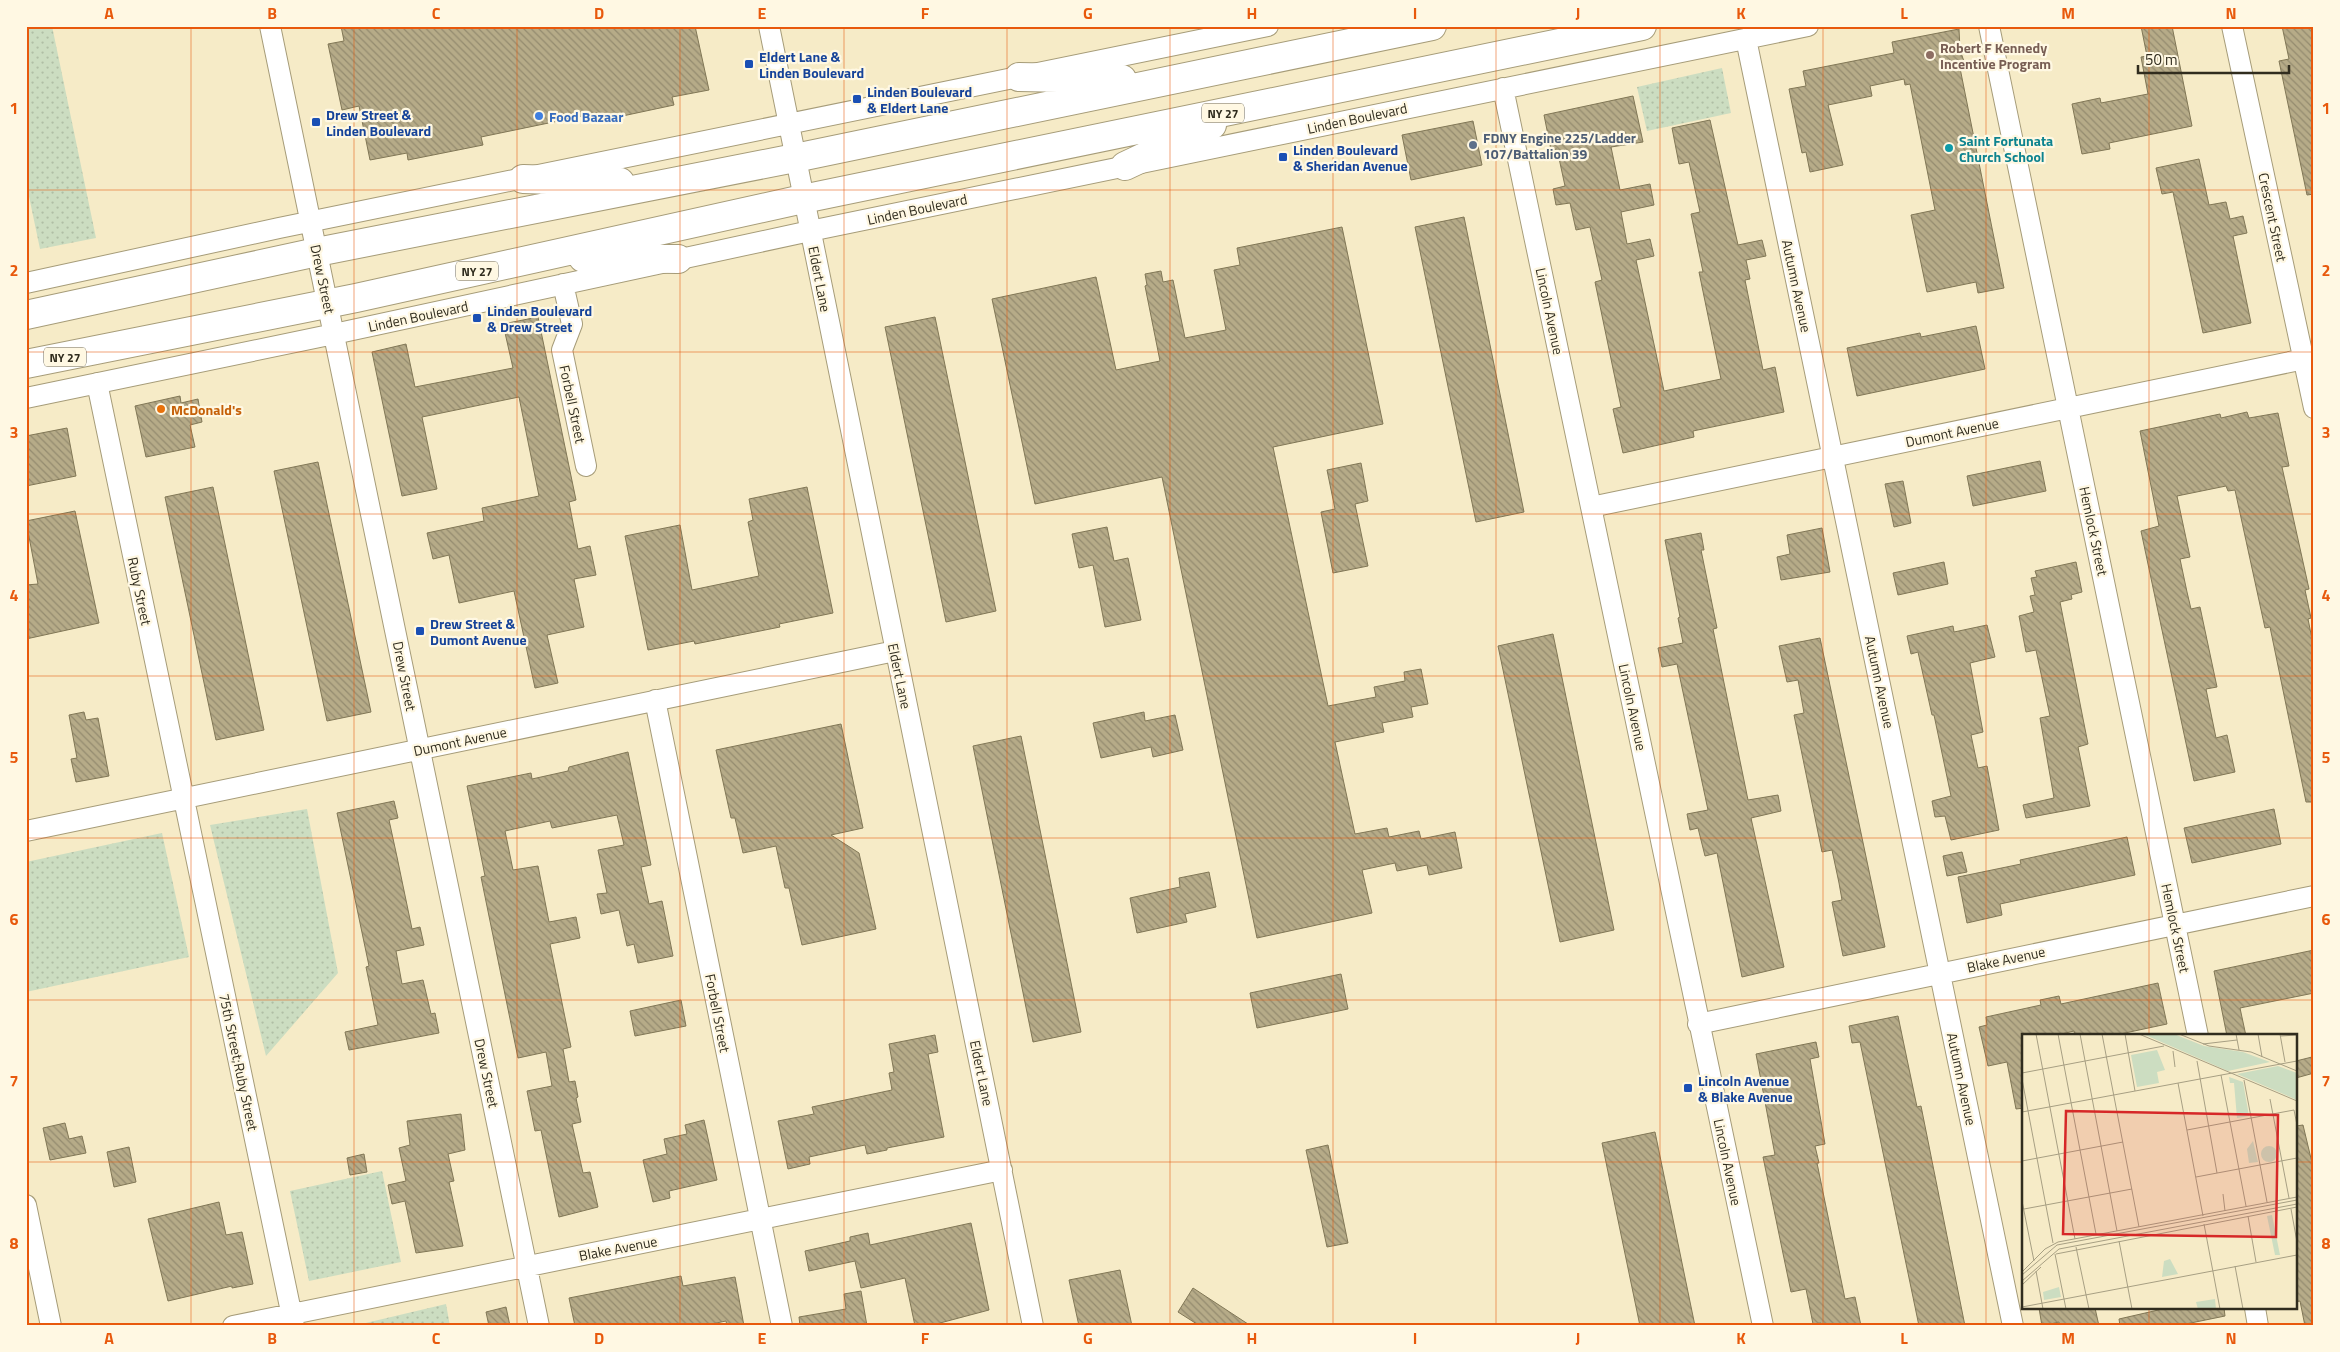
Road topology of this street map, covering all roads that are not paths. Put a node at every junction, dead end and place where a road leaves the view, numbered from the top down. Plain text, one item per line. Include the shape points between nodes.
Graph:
1 (270, 26) edge
2 (768, 26) edge
3 (1268, 26) edge
4 (1432, 26) edge
5 (1642, 26) edge
6 (1808, 26) edge
7 (1989, 26) edge
8 (2232, 26) edge
9 (1746, 39) junction
10 (1019, 77) junction
11 (1171, 80) junction
12 (1503, 88) junction
13 (1251, 107) junction
14 (788, 124) junction
15 (795, 158) junction
16 (1125, 166) junction
17 (523, 179) junction
18 (669, 183) junction
19 (803, 199) junction
20 (311, 222) junction
21 (810, 231) junction
22 (317, 252) junction
23 (534, 258) junction
24 (678, 259) junction
25 (26, 283) edge
26 (563, 284) junction
27 (328, 303) junction
28 (26, 314) edge
29 (334, 334) junction
30 (2309, 358) edge
31 (26, 364) edge
32 (97, 383) junction
33 (26, 398) edge
34 (2068, 408) junction
35 (2314, 408) edge
36 (1833, 457) junction
37 (586, 466) dead end
38 (1591, 507) junction
39 (895, 651) junction
40 (655, 700) junction
41 (420, 749) junction
42 (184, 798) junction
43 (26, 830) edge
44 (2314, 896) edge
45 (2175, 924) junction
46 (1940, 973) junction
47 (1698, 1024) junction
48 (2198, 1034) edge
49 (1002, 1170) junction
50 (26, 1205) edge
51 (760, 1220) junction
52 (526, 1266) junction
53 (2255, 1310) edge
54 (293, 1320) edge
55 (52, 1326) edge
56 (233, 1326) edge
57 (539, 1326) edge
58 (782, 1326) edge
59 (1033, 1326) edge
60 (1763, 1326) edge
61 (2013, 1326) edge
62 (2258, 1326) edge

1 - 20 street, Drew Street
2 - 14 street, Eldert Lane
3 - 10 street
4 - 11 highway
5 - 13 highway, NY 27
6 - 9 street, Linden Boulevard
7 - 34 street, Hemlock Street
8 - 30 street, Crescent Street
9 - 12 street, Linden Boulevard
9 - 36 street, Autumn Avenue
10 - 11 highway
10 - 14 street
11 - 15 highway
12 - 16 street, Linden Boulevard
12 - 38 street, Lincoln Avenue
13 - 16 highway
13 - 19 highway, NY 27
14 - 15 street, Eldert Lane
14 - 17 street
15 - 18 highway
15 - 19 street, Eldert Lane
16 - 21 street, Linden Boulevard
17 - 18 highway
17 - 20 street
18 - 22 highway
19 - 21 street, Eldert Lane
19 - 23 highway, NY 27
20 - 22 street, Drew Street
20 - 25 street
21 - 24 street, Linden Boulevard
21 - 39 street, Eldert Lane
22 - 27 street, Drew Street
22 - 28 highway
23 - 24 highway
23 - 27 highway, NY 27
24 - 26 street, Linden Boulevard
26 - 29 street, Linden Boulevard
26 - 37 street, Forbell Street via 572,324 562,350
27 - 29 street, Drew Street
27 - 31 highway, NY 27
29 - 32 street, Linden Boulevard
29 - 41 street, Drew Street
30 - 34 street, Dumont Avenue
30 - 35 street, Crescent Street
32 - 33 street, Linden Boulevard
32 - 42 street, Ruby Street
34 - 36 street, Dumont Avenue
34 - 45 street, Hemlock Street
36 - 38 street, Dumont Avenue
36 - 46 street, Autumn Avenue
38 - 47 street, Lincoln Avenue
39 - 40 street, Dumont Avenue
39 - 49 street, Eldert Lane
40 - 41 street, Dumont Avenue
40 - 51 street, Forbell Street
41 - 42 street, Dumont Avenue
41 - 52 street, Drew Street
42 - 43 street, Dumont Avenue
42 - 54 street, 75th Street;Ruby Street
44 - 45 street, Blake Avenue
45 - 46 street, Blake Avenue
45 - 48 street, Hemlock Street
46 - 47 street, Blake Avenue
46 - 61 street, Autumn Avenue
47 - 60 street, Lincoln Avenue
49 - 51 street, Blake Avenue
49 - 59 street, Eldert Lane
50 - 55 street
51 - 52 street, Blake Avenue
51 - 58 street, Forbell Street
52 - 54 street, Blake Avenue
52 - 57 street, Drew Street
53 - 62 street
54 - 56 street, Blake Avenue

